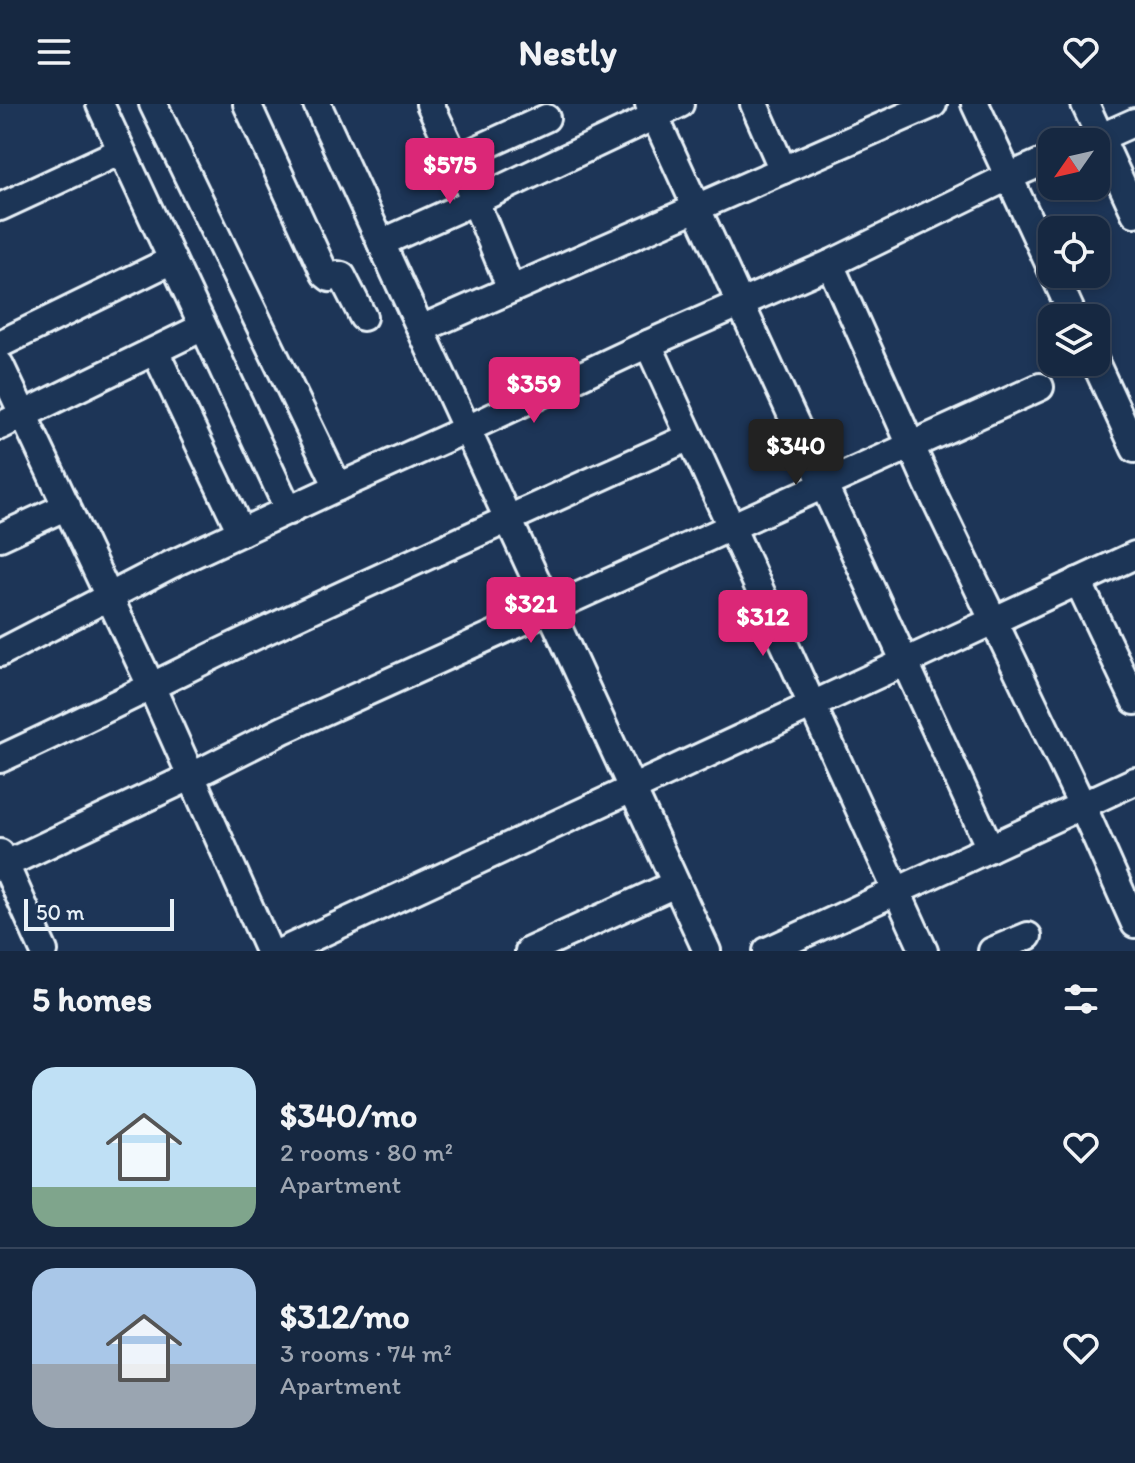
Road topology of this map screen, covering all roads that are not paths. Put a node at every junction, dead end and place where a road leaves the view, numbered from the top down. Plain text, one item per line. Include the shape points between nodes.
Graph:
1 (100, 104) edge
2 (153, 104) edge
3 (247, 104) edge
4 (317, 104) edge
5 (430, 104) edge
6 (680, 104) edge
7 (754, 104) edge
8 (933, 104) edge
9 (975, 104) edge
10 (1085, 104) edge
11 (652, 110) edge
12 (546, 120) edge
13 (1135, 122) edge
14 (1092, 128) edge
15 (1110, 133) edge
16 (121, 151) junction
17 (456, 159) junction
18 (1038, 164) edge
19 (1110, 167) edge
20 (783, 170) junction
21 (1008, 177) junction
22 (475, 201) junction
23 (0, 207) edge
24 (697, 208) junction
25 (1135, 213) edge
26 (1038, 240) edge
27 (381, 243) junction
28 (172, 260) junction
29 (830, 264) junction
30 (511, 289) junction
31 (740, 303) junction
32 (363, 317) dead end
33 (203, 327) junction
34 (421, 329) junction
35 (0, 344) edge
36 (648, 344) junction
37 (155, 351) junction
38 (0, 365) edge
39 (1101, 376) edge
40 (1040, 387) dead end
41 (24, 415) junction
42 (0, 426) edge
43 (467, 429) junction
44 (690, 437) junction
45 (911, 445) junction
46 (1135, 449) edge
47 (822, 485) junction
48 (338, 487) junction
49 (67, 506) junction
50 (289, 511) junction
51 (508, 519) junction
52 (730, 526) junction
53 (241, 532) junction
54 (0, 537) edge
55 (1135, 555) edge
56 (1078, 581) junction
57 (110, 597) junction
58 (550, 609) junction
59 (992, 621) junction
60 (0, 653) edge
61 (904, 663) junction
62 (152, 688) junction
63 (1135, 701) edge
64 (812, 705) junction
65 (0, 759) edge
66 (192, 776) junction
67 (1135, 781) edge
68 (632, 789) junction
69 (1082, 805) junction
70 (990, 848) junction
71 (2, 862) edge
72 (675, 884) junction
73 (897, 891) junction
74 (1135, 924) edge
75 (1028, 936) dead end
76 (44, 951) edge
77 (269, 951) edge
78 (283, 951) edge
79 (529, 951) edge
80 (707, 951) edge
81 (767, 951) edge
82 (924, 951) edge
83 (992, 951) edge

1 - 16 street
2 - 48 street
3 - 32 street via 325,274 345,280
4 - 27 street
5 - 17 street
6 - 11 street
7 - 20 street
8 - 20 street
9 - 21 street
10 - 14 street
11 - 22 street
11 - 24 street
12 - 17 street
13 - 15 street
16 - 23 street
16 - 28 street
17 - 22 street
18 - 21 street
19 - 25 street
20 - 24 street
21 - 26 street
21 - 29 street
22 - 27 street
22 - 30 street
24 - 30 street
24 - 31 street
27 - 34 street
28 - 33 street
28 - 35 street
29 - 31 street
29 - 45 street
30 - 34 street
31 - 36 street
31 - 47 street
33 - 37 street
33 - 50 street
34 - 43 street
36 - 43 street
36 - 44 street
37 - 41 street
37 - 53 street
38 - 41 street
39 - 46 street
40 - 45 street
41 - 42 street
41 - 49 street
43 - 48 street
43 - 51 street
44 - 51 street
44 - 52 street
45 - 47 street
45 - 59 street
47 - 52 street
47 - 61 street
48 - 50 street
49 - 54 street
49 - 57 street
50 - 53 street
51 - 58 street
51 - 62 street
52 - 58 street
52 - 64 street
53 - 57 street
55 - 56 street
56 - 59 street
56 - 63 street
57 - 60 street
57 - 62 street
58 - 66 street
58 - 68 street
59 - 61 street
59 - 69 street
61 - 64 street
61 - 70 street
62 - 65 street
62 - 66 street
64 - 68 street
64 - 73 street
66 - 71 street
66 - 77 street
67 - 69 street
68 - 72 street
68 - 78 street
69 - 70 street
69 - 74 street
70 - 73 street
71 - 76 street
72 - 79 street
72 - 80 street
73 - 81 street
73 - 82 street
75 - 83 street

